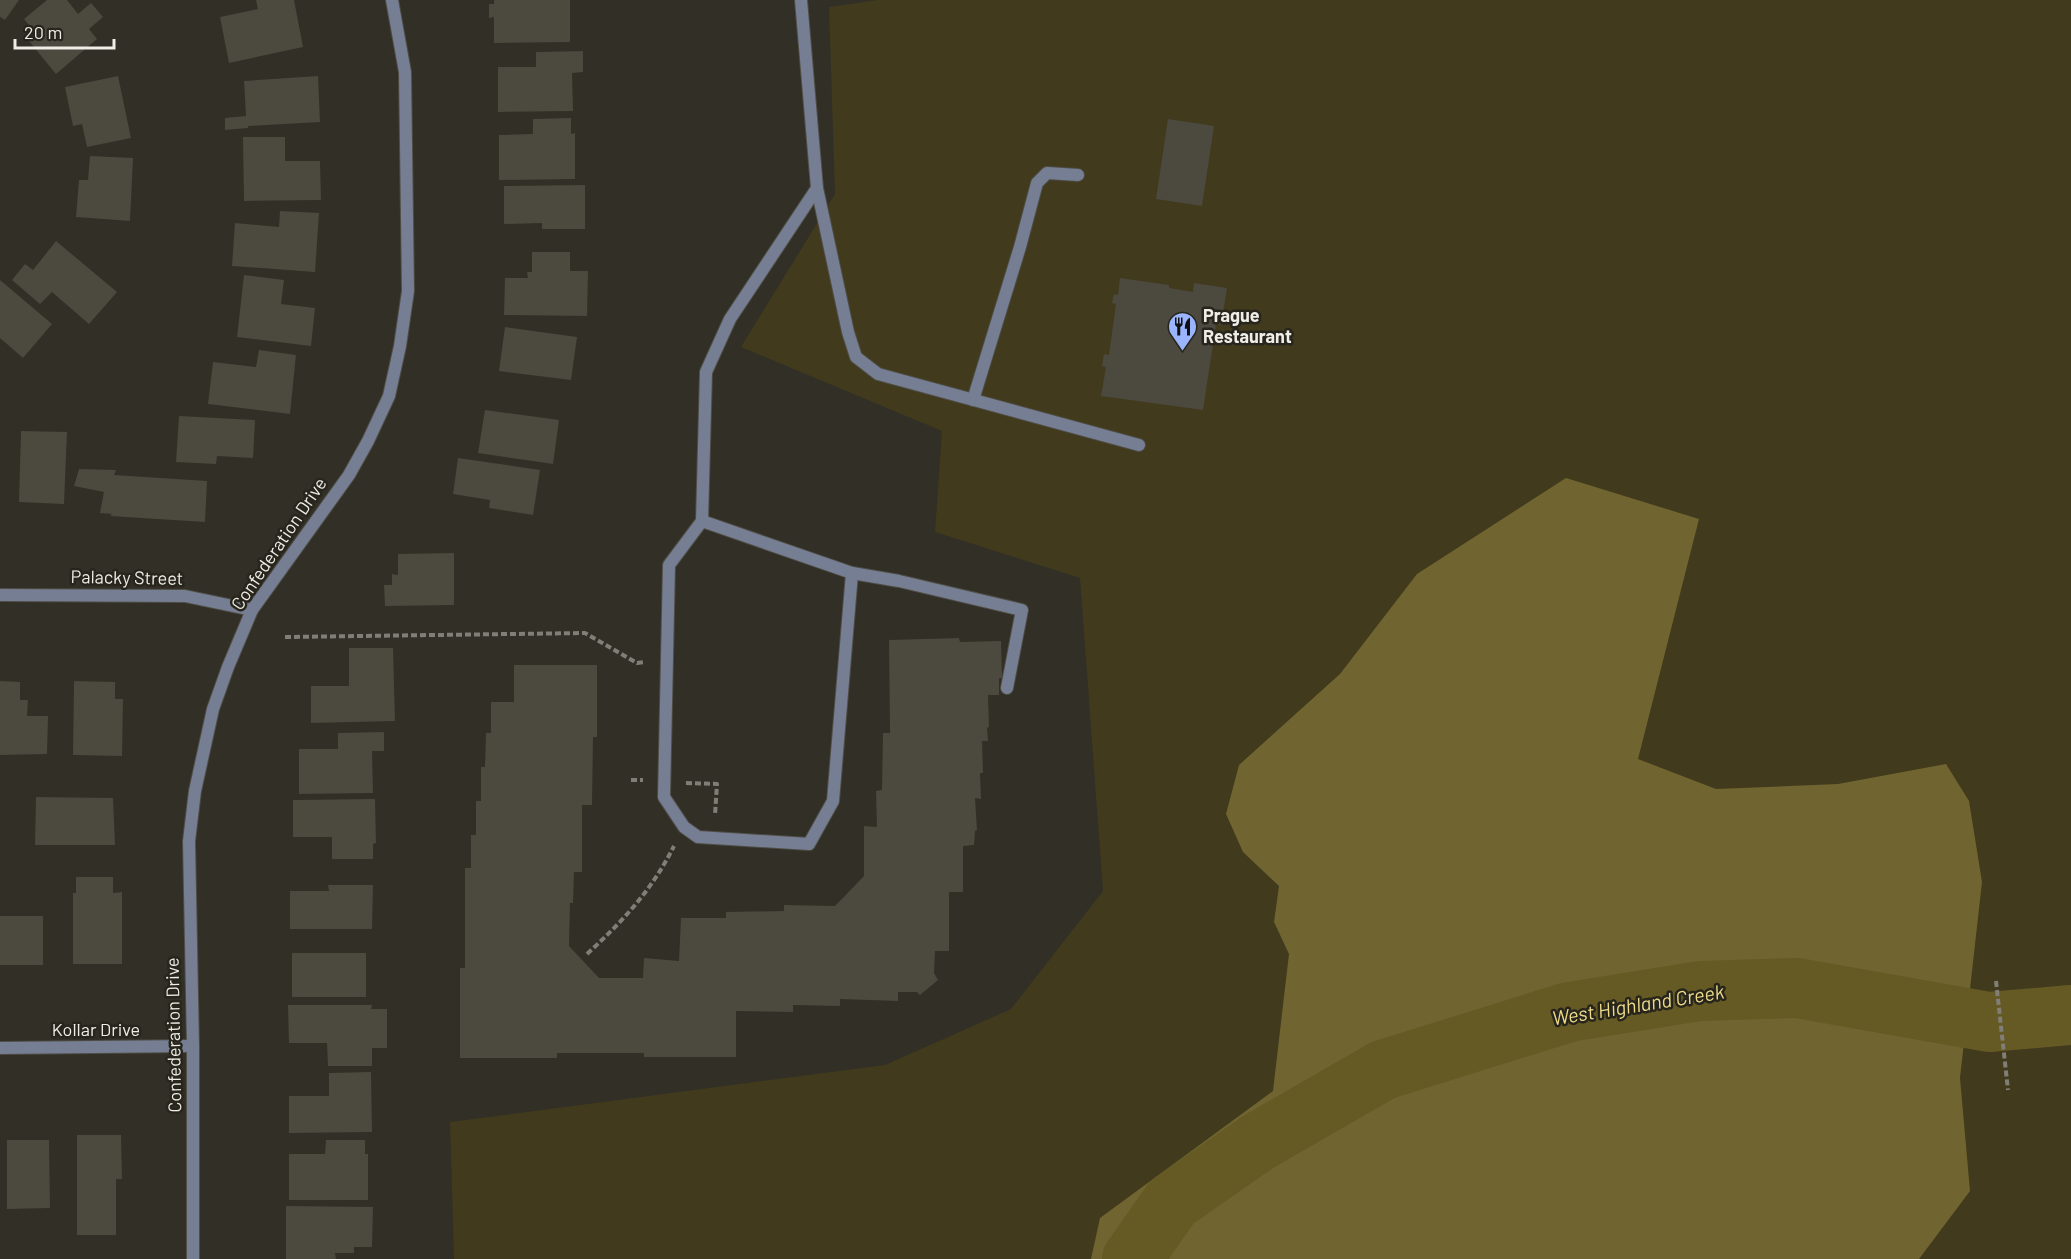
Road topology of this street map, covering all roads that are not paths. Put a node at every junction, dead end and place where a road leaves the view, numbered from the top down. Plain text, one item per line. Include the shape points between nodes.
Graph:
1 (392, 0) edge
2 (801, 0) edge
3 (1078, 175) dead end
4 (817, 188) junction
5 (973, 400) junction
6 (1139, 445) dead end
7 (702, 521) junction
8 (852, 573) junction
9 (0, 595) edge
10 (252, 610) junction
11 (1007, 688) dead end
12 (193, 1046) junction
13 (0, 1048) edge
14 (193, 1259) edge

1 - 10 street, Confederation Drive via 405,72 408,291 389,396 349,475
2 - 4 street
3 - 5 street via 1047,173 1037,183
4 - 5 street via 856,357 878,374
4 - 7 street via 730,319 706,372
5 - 6 street
7 - 8 street
7 - 8 street via 669,564 664,797 684,827 698,837 809,844 833,801
8 - 11 street via 1022,610
9 - 10 street, Palacky Street via 185,596
10 - 12 street, Confederation Drive via 213,709 195,791 189,841
12 - 13 street, Kollar Drive
12 - 14 street, Confederation Drive

